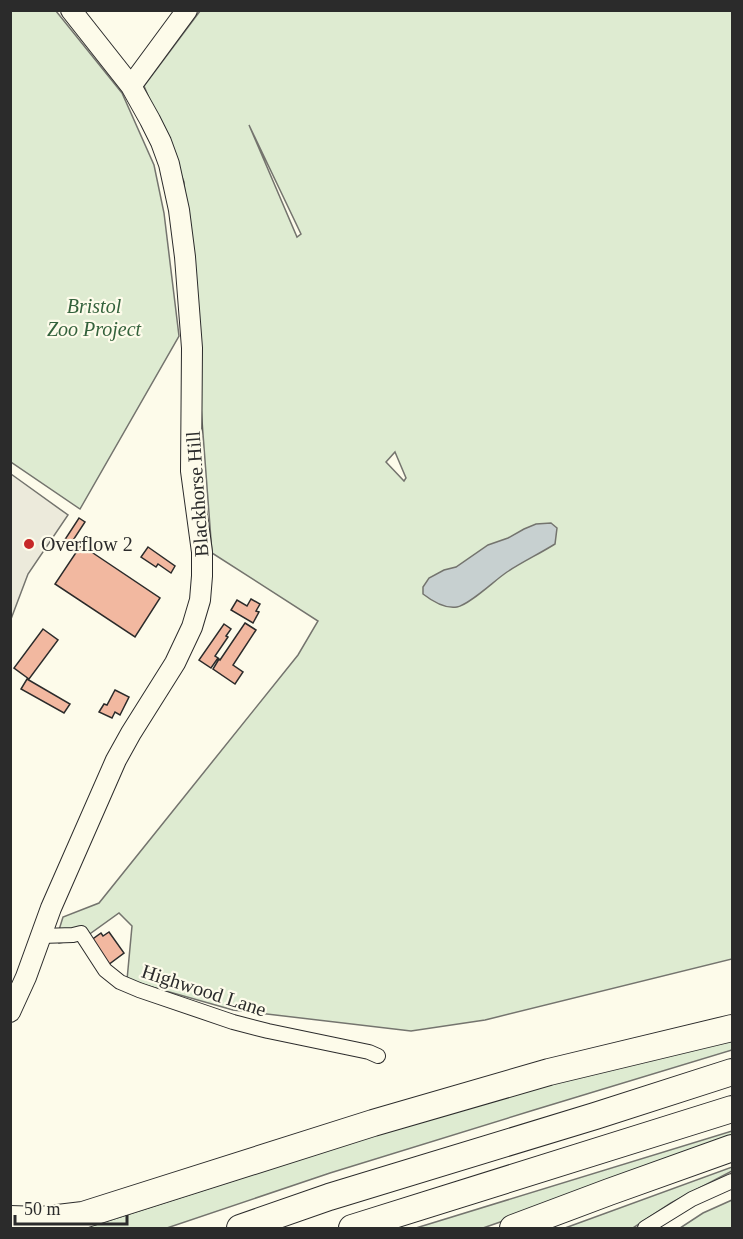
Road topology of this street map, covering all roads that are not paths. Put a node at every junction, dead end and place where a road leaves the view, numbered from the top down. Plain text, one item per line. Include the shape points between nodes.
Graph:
1 (71, 10) edge
2 (187, 10) edge
3 (131, 86) junction
4 (41, 936) junction
5 (10, 1012) edge
6 (732, 1028) edge
7 (378, 1056) dead end
8 (732, 1072) edge
9 (732, 1109) edge
10 (732, 1148) edge
11 (732, 1181) edge
12 (10, 1219) edge
13 (240, 1228) edge
14 (352, 1228) edge
15 (513, 1228) edge
16 (645, 1228) edge

1 - 3 main road, Blackhorse Hill
2 - 3 main road
3 - 4 main road, Blackhorse Hill via 169,164 179,210 192,348 191,471 202,552 200,600 175,663 117,760
4 - 5 main road, Blackhorse Hill
4 - 7 street, Highwood Lane via 81,933 105,970 139,990 233,1022
6 - 12 highway via 549,1072 83,1215
8 - 13 highway
9 - 14 highway
10 - 15 highway
11 - 16 street via 692,1199

